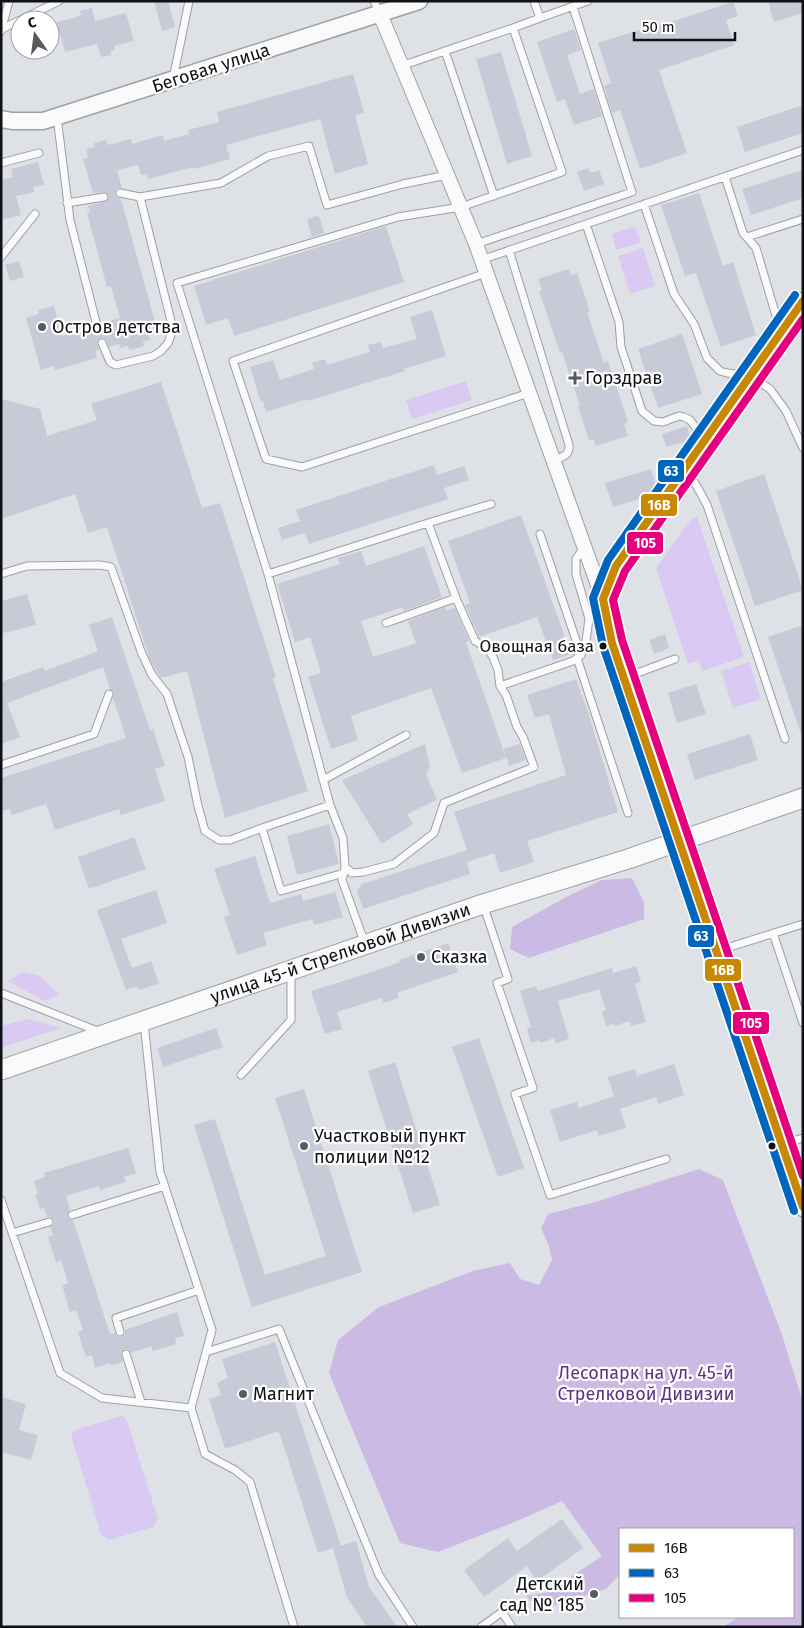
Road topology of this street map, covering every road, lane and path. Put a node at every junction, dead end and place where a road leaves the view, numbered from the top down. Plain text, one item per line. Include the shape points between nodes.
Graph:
1 (9, 1) edge
2 (59, 1) edge
3 (189, 1) edge
4 (419, 1) edge
5 (534, 1) edge
6 (588, 1) edge
7 (573, 6) junction
8 (377, 8) edge
9 (540, 18) junction
10 (513, 28) junction
11 (2, 30) edge
12 (445, 51) junction
13 (401, 66) junction
14 (173, 79) junction
15 (57, 116) junction
16 (1, 119) edge
17 (803, 150) edge
18 (39, 153) dead end
19 (1, 163) edge
20 (447, 174) junction
21 (725, 177) junction
22 (120, 194) dead end
23 (494, 196) junction
24 (104, 197) dead end
25 (140, 197) junction
26 (67, 203) junction
27 (644, 204) junction
28 (461, 207) junction
29 (35, 214) dead end
30 (803, 219) edge
31 (586, 224) junction
32 (747, 236) junction
33 (476, 244) junction
34 (509, 250) junction
35 (1, 257) edge
36 (484, 266) junction
37 (803, 301) edge
38 (784, 328) junction
39 (98, 330) dead end
40 (102, 343) dead end
41 (750, 376) junction
42 (529, 393) junction
43 (705, 440) junction
44 (803, 448) edge
45 (553, 460) junction
46 (682, 472) junction
47 (491, 504) dead end
48 (428, 524) junction
49 (540, 534) dead end
50 (584, 547) junction
51 (1, 574) edge
52 (268, 574) junction
53 (456, 598) junction
54 (603, 599) junction
55 (386, 623) dead end
56 (579, 656) junction
57 (675, 659) dead end
58 (624, 678) junction
59 (500, 686) junction
60 (109, 694) dead end
61 (406, 735) dead end
62 (785, 739) dead end
63 (1, 765) edge
64 (323, 780) junction
65 (803, 798) edge
66 (330, 806) junction
67 (628, 813) dead end
68 (262, 828) junction
69 (680, 840) junction
70 (344, 870) junction
71 (483, 904) junction
72 (803, 924) edge
73 (772, 933) junction
74 (365, 945) junction
75 (717, 951) junction
76 (291, 970) junction
77 (1, 993) edge
78 (144, 1020) junction
79 (803, 1023) edge
80 (106, 1034) junction
81 (1, 1070) edge
82 (241, 1076) dead end
83 (803, 1138) edge
84 (782, 1144) junction
85 (666, 1160) dead end
86 (164, 1186) junction
87 (1, 1200) edge
88 (803, 1208) edge
89 (72, 1215) dead end
90 (49, 1222) dead end
91 (12, 1233) junction
92 (199, 1290) junction
93 (120, 1332) dead end
94 (206, 1352) junction
95 (126, 1354) dead end
96 (141, 1402) junction
97 (191, 1408) junction
98 (294, 1627) edge
99 (413, 1627) edge
100 (481, 1627) edge
101 (512, 1627) edge

1 - 11 lane
2 - 11 lane
3 - 14 lane
4 - 8 street, Беговая улица
5 - 9 lane
6 - 7 lane
7 - 9 lane
7 - 33 lane via 632,192
8 - 13 street
8 - 14 street, Беговая улица
9 - 10 lane
10 - 12 lane
10 - 23 lane via 562,172
12 - 13 lane
12 - 23 lane
13 - 20 street
14 - 15 street, Беговая улица
15 - 16 street, Беговая улица via 44,120
15 - 26 lane
17 - 21 lane
18 - 19 lane
20 - 25 lane via 327,206 309,146 268,156 221,183
20 - 28 street
21 - 27 lane
21 - 32 lane via 743,233
22 - 25 lane
23 - 28 lane
24 - 26 lane
25 - 40 lane via 173,329 162,351 116,365 110,362
26 - 39 lane
27 - 31 lane
27 - 41 lane via 674,294 694,324 707,358 727,373
28 - 33 street
28 - 52 lane via 398,217 177,283
29 - 35 lane
30 - 32 lane
31 - 34 lane
31 - 43 lane via 620,322 621,347 642,411 654,421 684,417
32 - 38 lane via 756,248 776,319
33 - 36 street
34 - 36 lane
34 - 45 lane via 569,445 564,457
36 - 42 street
36 - 42 lane via 233,361 266,459 302,466
37 - 38 street
38 - 41 street
41 - 43 street
41 - 44 lane via 770,389 786,411
42 - 45 street
43 - 46 street
45 - 50 street
46 - 54 street via 616,566
46 - 62 lane via 695,483 707,505
47 - 48 lane
48 - 52 lane
48 - 53 lane
49 - 56 lane
50 - 54 street
50 - 56 lane via 576,559 576,574 589,619 586,641
51 - 68 lane via 27,566 111,567 142,654 152,675 167,694 188,757 205,831 219,840 230,840
52 - 64 lane
53 - 55 lane
53 - 59 lane via 475,641 486,647 493,657
54 - 58 street
56 - 59 lane
56 - 67 lane
57 - 58 lane
58 - 69 street
59 - 70 lane via 534,767 444,803 434,833 394,864 352,874
60 - 63 lane via 94,734
61 - 64 lane
64 - 66 lane
65 - 69 main road, улица 45-й Стрелковой Дивизии
66 - 68 lane
66 - 70 lane via 343,838
68 - 70 lane via 281,890
69 - 71 main road, улица 45-й Стрелковой Дивизии
69 - 75 street
70 - 74 lane via 342,880
71 - 74 main road, улица 45-й Стрелковой Дивизии
71 - 85 lane via 508,979 497,982 532,1088 515,1094 550,1195
72 - 73 lane
73 - 75 lane
73 - 79 lane
74 - 76 main road, улица 45-й Стрелковой Дивизии
75 - 84 street
76 - 78 main road, улица 45-й Стрелковой Дивизии
76 - 82 lane via 292,1020
77 - 80 lane
78 - 80 main road, улица 45-й Стрелковой Дивизии
78 - 86 lane
80 - 81 main road, улица 45-й Стрелковой Дивизии
83 - 84 lane
84 - 88 street
86 - 89 lane
86 - 92 lane
87 - 91 lane
90 - 91 lane
91 - 96 lane via 60,1373 102,1398
92 - 93 lane via 116,1318
92 - 94 lane via 212,1330
94 - 97 lane
94 - 99 lane via 279,1329 379,1575
95 - 96 lane
96 - 97 lane
97 - 98 lane via 205,1454 236,1470 250,1482
100 - 101 lane via 502,1612

